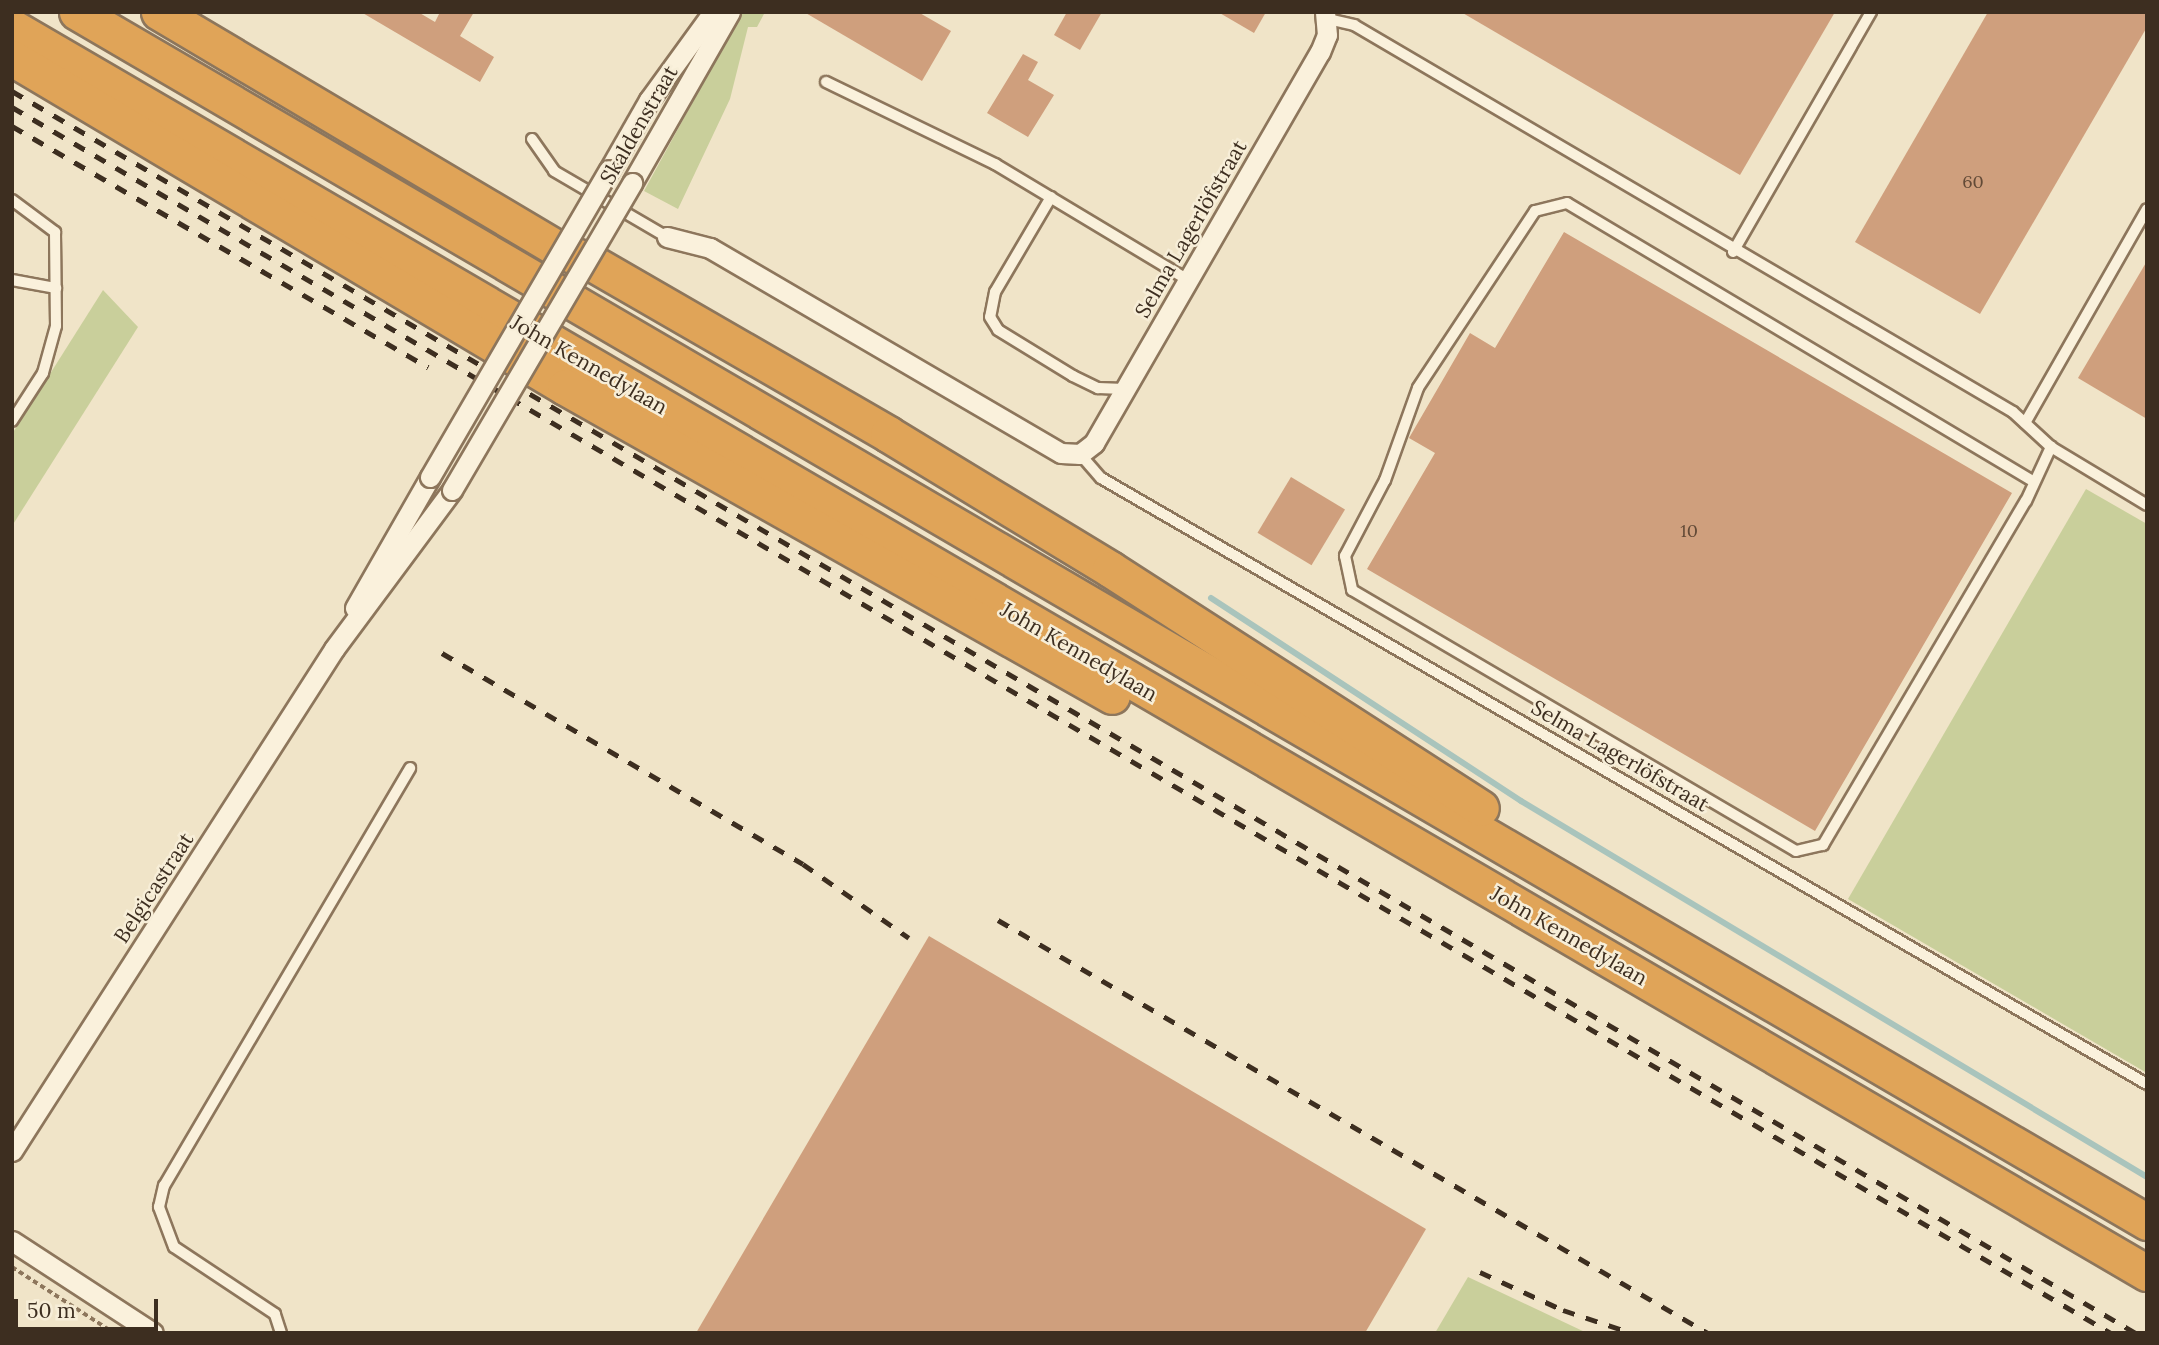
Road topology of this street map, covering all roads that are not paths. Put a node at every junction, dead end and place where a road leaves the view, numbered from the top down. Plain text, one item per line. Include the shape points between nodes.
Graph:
1 (77, 12) edge
2 (114, 12) edge
3 (159, 12) edge
4 (713, 12) edge
5 (730, 12) edge
6 (1871, 12) edge
7 (1326, 16) edge
8 (12, 27) edge
9 (12, 58) edge
10 (827, 82) dead end
11 (532, 139) dead end
12 (1051, 197) junction
13 (12, 200) edge
14 (2147, 209) edge
15 (667, 237) joint
16 (565, 251) junction
17 (1733, 252) junction
18 (1188, 279) junction
19 (12, 280) edge
20 (56, 288) junction
21 (515, 357) junction
22 (1126, 388) junction
23 (12, 421) edge
24 (2025, 423) junction
25 (2052, 447) junction
26 (1080, 454) junction
27 (2031, 480) junction
28 (2147, 505) edge
29 (334, 649) junction
30 (410, 768) dead end
31 (1358, 814) junction
32 (1552, 853) junction
33 (2147, 1084) edge
34 (12, 1151) edge
35 (2147, 1201) edge
36 (2147, 1222) edge
37 (12, 1241) edge
38 (2147, 1273) edge
39 (284, 1332) edge
40 (153, 1333) edge

1 - 36 highway, John Kennedylaan
2 - 32 highway
3 - 16 highway
4 - 16 street, Skaldenstraat, bridge via 649,100
5 - 16 street, Skaldenstraat, bridge via 632,184
6 - 17 lane
7 - 17 lane via 1354,25
7 - 18 street, Selma Lagerlöfstraat via 1320,52
8 - 31 highway, John Kennedylaan
9 - 21 highway
10 - 12 lane via 995,164
11 - 15 lane via 554,171
12 - 18 lane
12 - 22 lane via 995,292 990,317 998,330 1073,376 1098,388
13 - 20 lane via 55,232
14 - 24 lane
15 - 26 street via 710,247 1061,453
16 - 21 street, bridge
16 - 21 street, bridge
16 - 32 highway via 1110,569
17 - 24 lane
18 - 22 street, Selma Lagerlöfstraat
19 - 20 lane
20 - 23 lane via 56,326 43,373
21 - 29 street, Belgicastraat, bridge via 430,477
21 - 29 street, Belgicastraat, bridge via 452,490
21 - 31 highway via 1049,664
22 - 26 street, Selma Lagerlöfstraat via 1094,443
24 - 25 lane
25 - 27 lane
25 - 28 lane
26 - 33 lane, Selma Lagerlöfstraat via 1101,478
27 - 27 lane via 1567,203 1535,211 1418,388 1385,480 1345,556 1352,590 1796,851 1823,845 2026,501
29 - 34 street, Belgicastraat
30 - 39 lane via 164,1186 159,1207 174,1247 275,1314
31 - 38 highway, John Kennedylaan
32 - 35 highway
37 - 40 street

